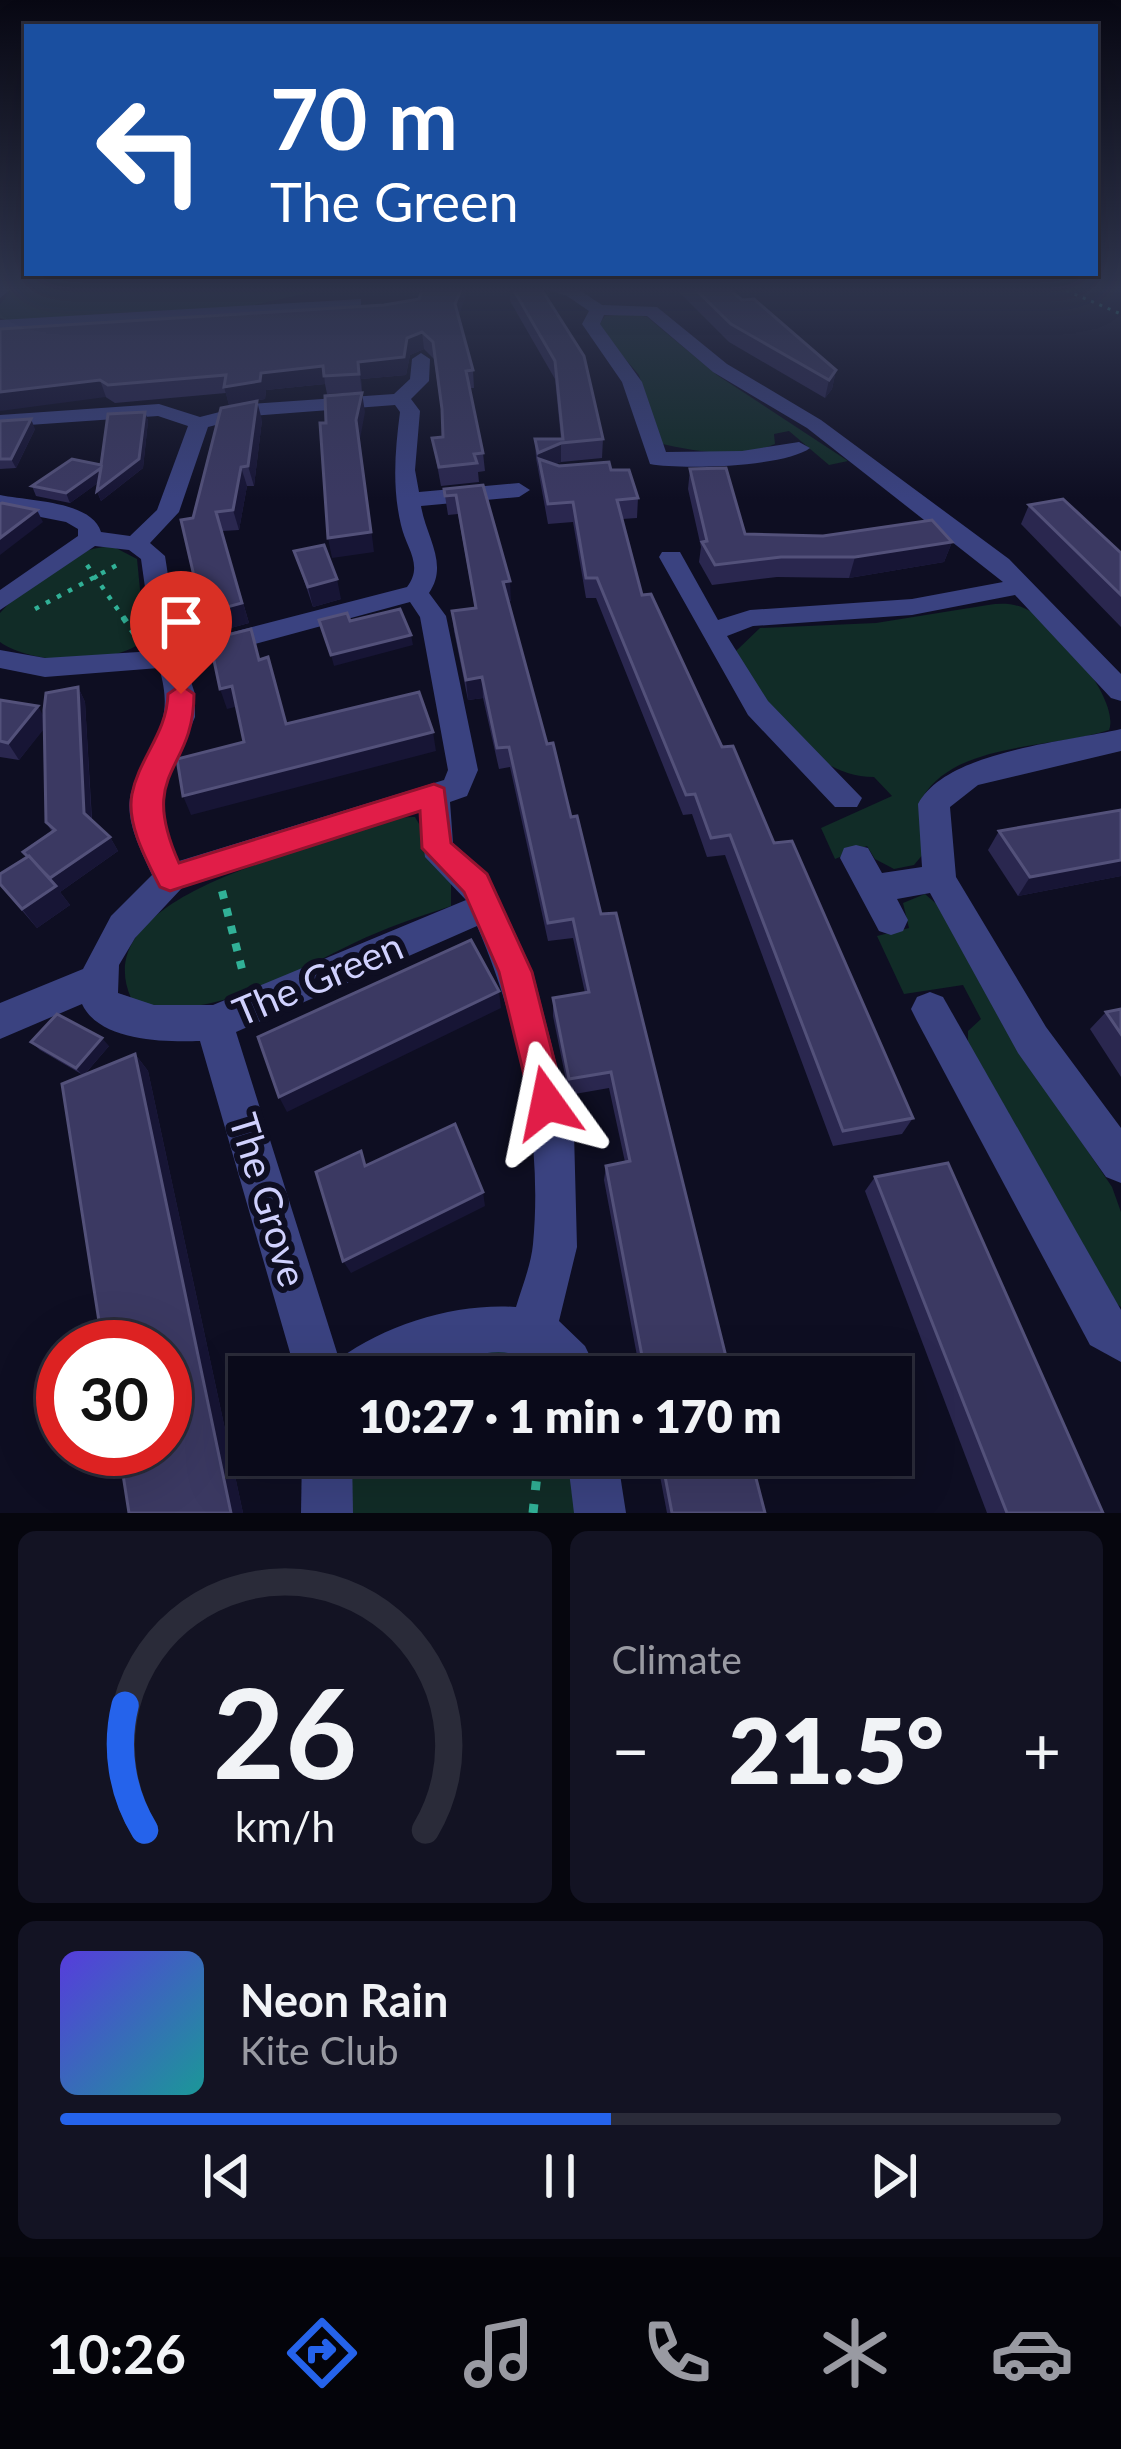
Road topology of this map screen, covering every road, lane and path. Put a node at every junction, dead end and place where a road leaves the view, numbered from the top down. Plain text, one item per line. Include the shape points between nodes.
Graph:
1 (615, 358) edge
2 (707, 358) edge
3 (421, 359) dead end
4 (400, 399) junction
5 (0, 421) edge
6 (199, 423) junction
7 (799, 448) dead end
8 (658, 459) junction
9 (628, 470) edge
10 (519, 490) dead end
11 (408, 500) junction
12 (0, 502) edge
13 (82, 542) junction
14 (140, 547) junction
15 (670, 557) dead end
16 (95, 577) junction
17 (1022, 586) junction
18 (416, 593) junction
19 (10, 610) edge
20 (712, 632) junction
21 (160, 657) junction
22 (0, 659) edge
23 (1121, 691) edge
24 (1121, 740) edge
25 (434, 795) junction
26 (846, 798) dead end
27 (856, 858) dead end
28 (215, 864) junction
29 (170, 878) junction
30 (939, 878) junction
31 (873, 889) junction
32 (486, 907) junction
33 (891, 920) dead end
34 (98, 980) junction
35 (930, 1009) dead end
36 (233, 1016) junction
37 (0, 1021) edge
38 (1121, 1162) edge
39 (533, 1332) junction
40 (1121, 1340) edge
41 (316, 1356) edge
42 (396, 1356) edge
43 (563, 1356) edge
44 (327, 1476) edge
45 (537, 1476) edge
46 (595, 1476) edge
47 (327, 1513) edge
48 (533, 1513) edge
49 (600, 1513) edge

1 - 8 street via 632,382
2 - 17 street via 814,424
3 - 4 street via 419,381
4 - 6 street via 251,410
4 - 11 street via 410,411
5 - 6 street via 159,410
6 - 14 street via 168,512
7 - 8 street
8 - 9 street
10 - 11 street
11 - 18 street via 427,562
12 - 13 street via 73,516 88,526
13 - 14 street
13 - 16 path
13 - 19 street
14 - 16 path
14 - 21 street via 153,556
15 - 20 street
16 - 19 path
16 - 21 path
17 - 20 street via 912,607 750,618
17 - 23 street
18 - 21 street
18 - 25 street via 433,616 463,770 456,788
20 - 26 street via 758,708
21 - 22 street via 47,667
21 - 29 street via 181,694 181,717 146,795 149,830
24 - 30 street via 952,784 934,804
25 - 28 street
25 - 32 street via 437,848 476,884
27 - 31 street
28 - 29 street
28 - 36 path
29 - 34 street via 123,927
30 - 31 street
30 - 38 street via 1032,1040
31 - 33 street
32 - 36 street, The Green
32 - 39 street via 515,972 558,1184 555,1247
34 - 36 street, The Green via 99,1001 115,1015 168,1024
34 - 37 street
35 - 40 street via 1106,1329
36 - 41 street, The Grove
39 - 42 street via 477,1329
39 - 43 street
44 - 47 street
45 - 48 path
46 - 49 street

